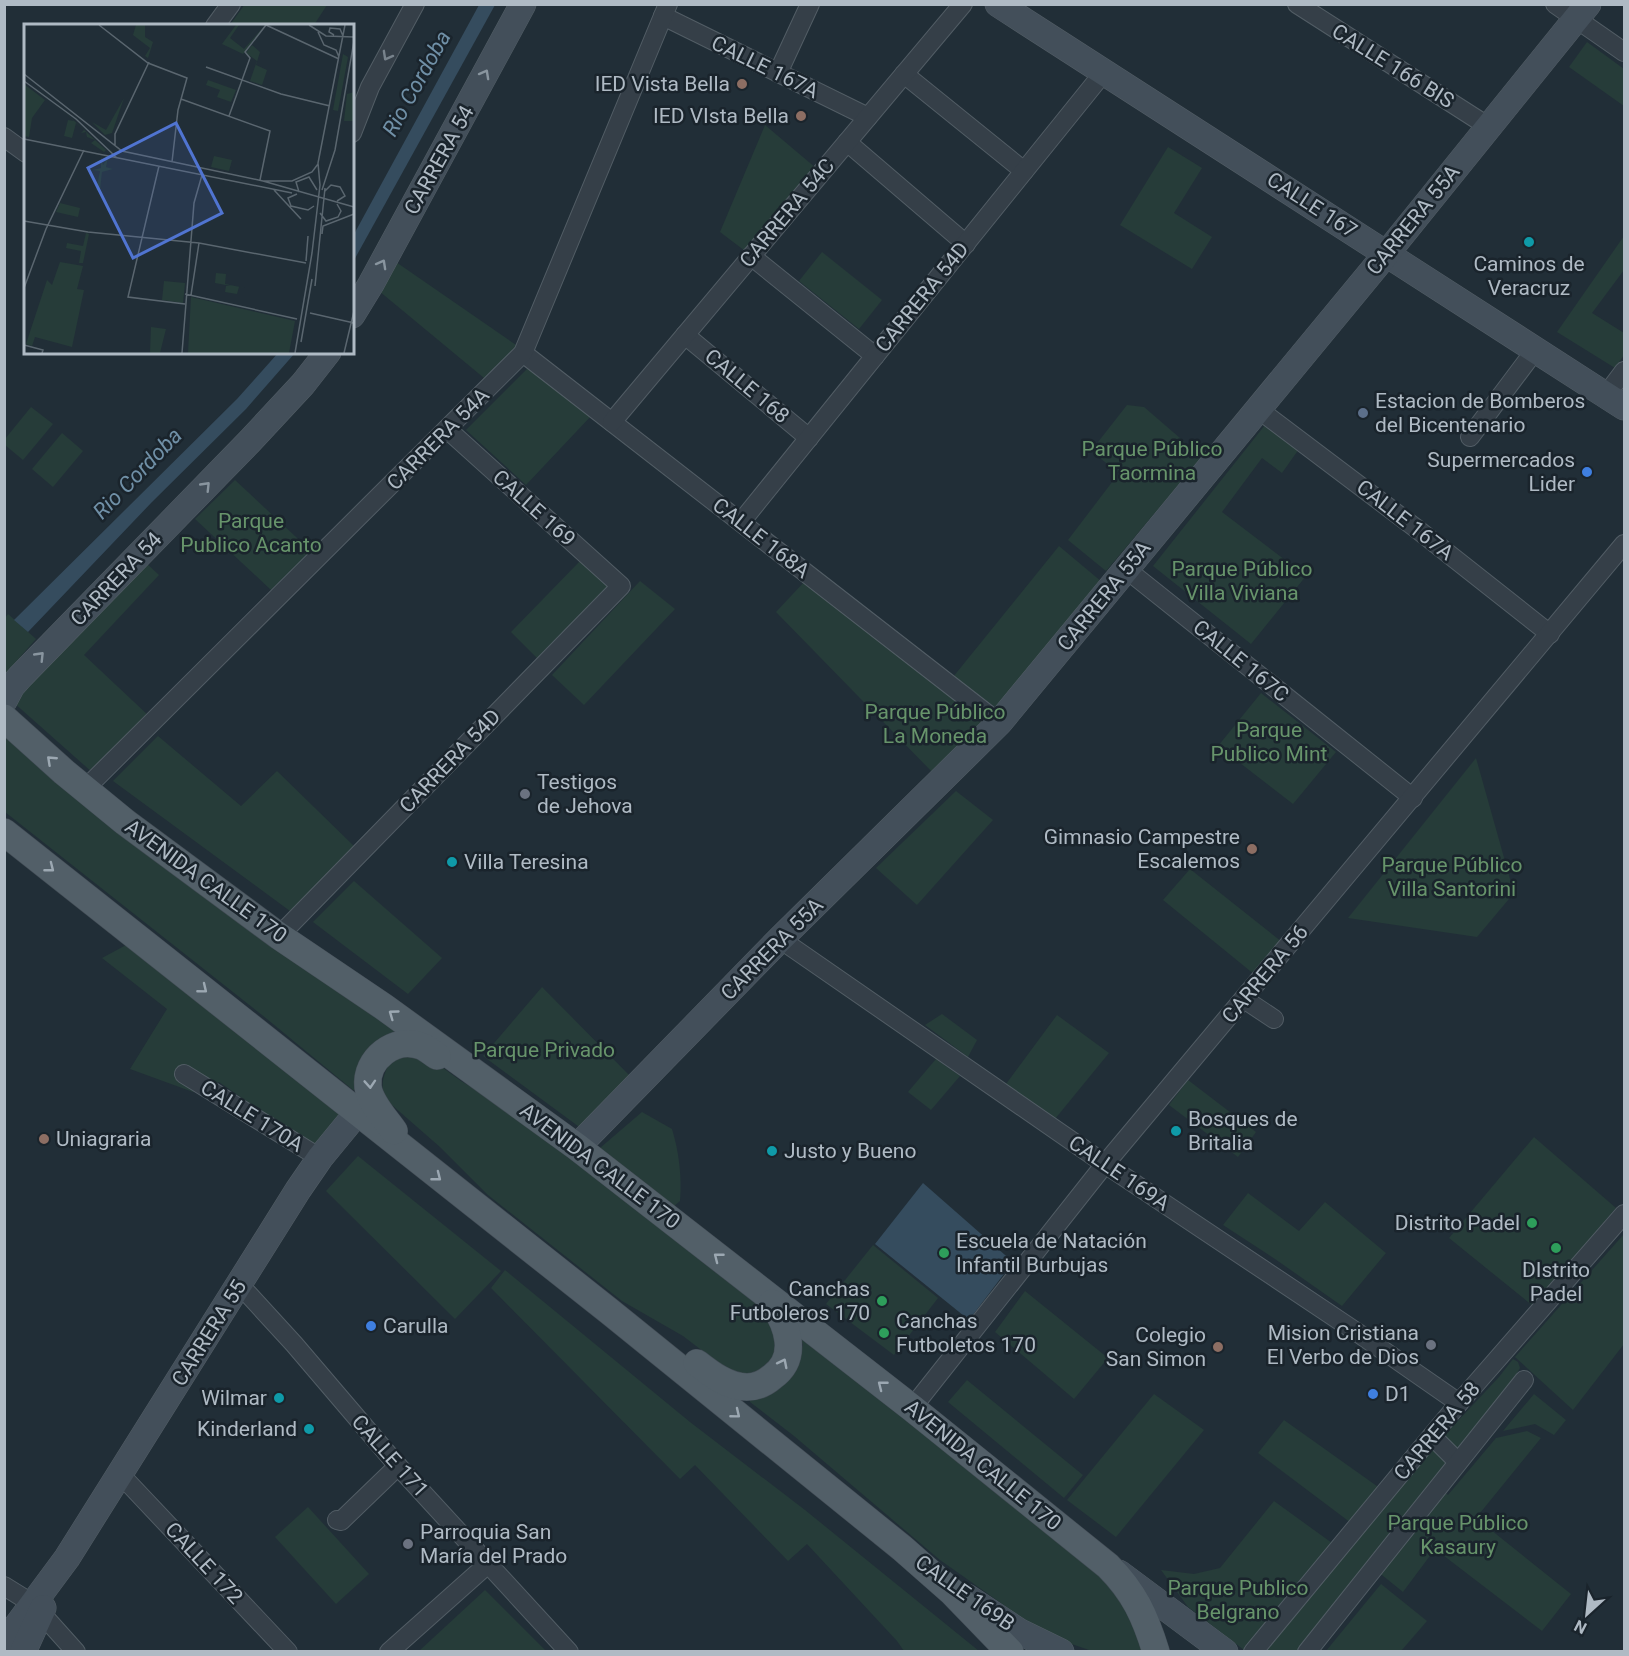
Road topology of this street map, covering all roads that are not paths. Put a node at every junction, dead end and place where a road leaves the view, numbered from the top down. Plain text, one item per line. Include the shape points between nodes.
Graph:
1 (231, 4) edge
2 (415, 4) edge
3 (523, 4) edge
4 (810, 4) edge
5 (963, 4) edge
6 (998, 4) edge
7 (1297, 4) edge
8 (1555, 4) edge
9 (665, 10) edge
10 (1582, 12) edge
11 (216, 24) edge
12 (1624, 52) edge
13 (1104, 72) junction
14 (778, 74) junction
15 (904, 74) junction
16 (868, 117) junction
17 (1489, 127) junction
18 (354, 128) edge
19 (4, 137) edge
20 (847, 142) junction
21 (24, 152) edge
22 (1024, 171) junction
23 (966, 244) junction
24 (1387, 253) junction
25 (751, 256) junction
26 (354, 312) edge
27 (685, 334) junction
28 (1536, 349) junction
29 (523, 353) junction
30 (326, 354) edge
31 (874, 356) junction
32 (1624, 371) edge
33 (1615, 401) edge
34 (1258, 409) junction
35 (612, 422) junction
36 (447, 429) junction
37 (1470, 437) dead end
38 (809, 438) junction
39 (741, 522) junction
40 (1624, 544) edge
41 (1126, 569) junction
42 (621, 586) joint
43 (1550, 634) junction
44 (4, 701) edge
45 (4, 718) edge
46 (999, 723) junction
47 (84, 790) junction
48 (1413, 798) junction
49 (4, 832) edge
50 (279, 936) junction
51 (780, 939) junction
52 (1244, 999) junction
53 (1274, 1019) dead end
54 (184, 1074) dead end
55 (513, 1101) junction
56 (357, 1113) junction
57 (577, 1147) junction
58 (413, 1157) junction
59 (320, 1158) junction
60 (1105, 1164) junction
61 (1624, 1214) edge
62 (239, 1284) junction
63 (765, 1293) junction
64 (609, 1311) junction
65 (1524, 1380) dead end
66 (1459, 1403) junction
67 (912, 1408) junction
68 (1432, 1436) junction
69 (1458, 1461) junction
70 (398, 1466) junction
71 (120, 1474) junction
72 (337, 1520) dead end
73 (902, 1548) junction
74 (489, 1563) junction
75 (1108, 1566) junction
76 (4, 1586) edge
77 (37, 1609) junction
78 (4, 1643) edge
79 (23, 1652) edge
80 (76, 1652) edge
81 (288, 1652) edge
82 (389, 1652) edge
83 (569, 1652) edge
84 (1010, 1652) edge
85 (1061, 1652) edge
86 (1156, 1652) edge
87 (1225, 1652) edge
88 (1253, 1652) edge
89 (1307, 1652) edge

1 - 11 street
2 -> 18 street via 370,87
26 -> 3 street, CARRERA 54
4 - 14 street
5 - 15 street, CARRERA 54C
6 - 13 street, CALLE 167
7 - 17 street, CALLE 166 BIS
8 - 10 street
9 - 14 street, CALLE 167A
9 - 29 street, CARRERA 54A
10 - 12 street
10 - 17 street, CARRERA 55A
13 - 22 street, CARRERA 54D
13 - 24 street, CALLE 167
14 - 16 street, CALLE 167A
15 - 16 street, CARRERA 54C
15 - 22 street
16 - 20 street, CARRERA 54C
17 - 24 street, CARRERA 55A
19 - 21 street
20 - 23 street
20 - 25 street, CARRERA 54C
22 - 23 street, CARRERA 54D
23 - 31 street, CARRERA 54D
24 - 28 street, CALLE 167
24 - 34 street, CARRERA 55A
25 - 27 street, CARRERA 54C
25 - 31 street
27 - 35 street, CARRERA 54C
27 - 38 street, CALLE 168
28 - 33 street, CALLE 167
28 - 37 street
29 - 35 street, CALLE 168A
29 - 36 street, CARRERA 54A
44 -> 30 street, CARRERA 54 via 20,677 250,441
31 - 38 street, CARRERA 54D
32 - 33 street
34 - 41 street, CARRERA 55A
34 - 43 street, CALLE 167A
35 - 39 street, CALLE 168A
36 - 42 street, CALLE 169
36 - 47 street, CARRERA 54A
38 - 39 street, CARRERA 54D
39 - 46 street, CALLE 168A
40 - 43 street, CARRERA 56
41 - 46 street, CARRERA 55A
41 - 48 street, CALLE 167C
42 - 50 street, CARRERA 54D
43 - 48 street, CARRERA 56
47 -> 45 main road, AVENIDA CALLE 170
46 - 51 street, CARRERA 55A
47 - 50 main road, AVENIDA CALLE 170
48 - 52 street, CARRERA 56
49 -> 56 main road
55 -> 50 main road, AVENIDA CALLE 170
51 - 57 street, CARRERA 55A
51 - 60 street, CALLE 169A
52 - 53 street
52 - 60 street, CARRERA 56
54 - 59 street, CALLE 170A
55 - 57 main road, AVENIDA CALLE 170
55 -> 58 main road via 421,1046 406,1043 391,1047 373,1064 368,1087 372,1100
56 - 58 main road
56 - 59 street, CARRERA 55
63 -> 57 main road, AVENIDA CALLE 170
58 -> 64 main road
59 - 62 street, CARRERA 55
60 - 66 street, CALLE 169A
60 - 67 street, CARRERA 56
61 - 66 street, CARRERA 58
62 - 70 street, CALLE 171
62 - 71 street, CARRERA 55
64 -> 63 main road via 674,1344 714,1377 746,1387 763,1384 787,1359 787,1331
67 -> 63 main road, AVENIDA CALLE 170
64 -> 73 main road
65 - 69 street, CARRERA 58
66 - 68 street, CARRERA 58
67 - 75 main road, AVENIDA CALLE 170
68 - 69 street
68 - 88 street, CARRERA 58
69 - 89 street, CARRERA 58
70 - 72 street via 341,1521
70 - 74 street, CALLE 171
71 - 77 street, CARRERA 55
71 - 81 street, CALLE 172
73 - 84 main road
73 - 85 street, CALLE 169B via 994,1617
74 - 82 street
74 - 83 street, CALLE 171
75 - 86 main road, AVENIDA CALLE 170 via 1132,1593
75 - 87 street
76 - 77 street
77 - 78 street, CARRERA 55
77 - 79 street, CARRERA 55
77 - 80 street

